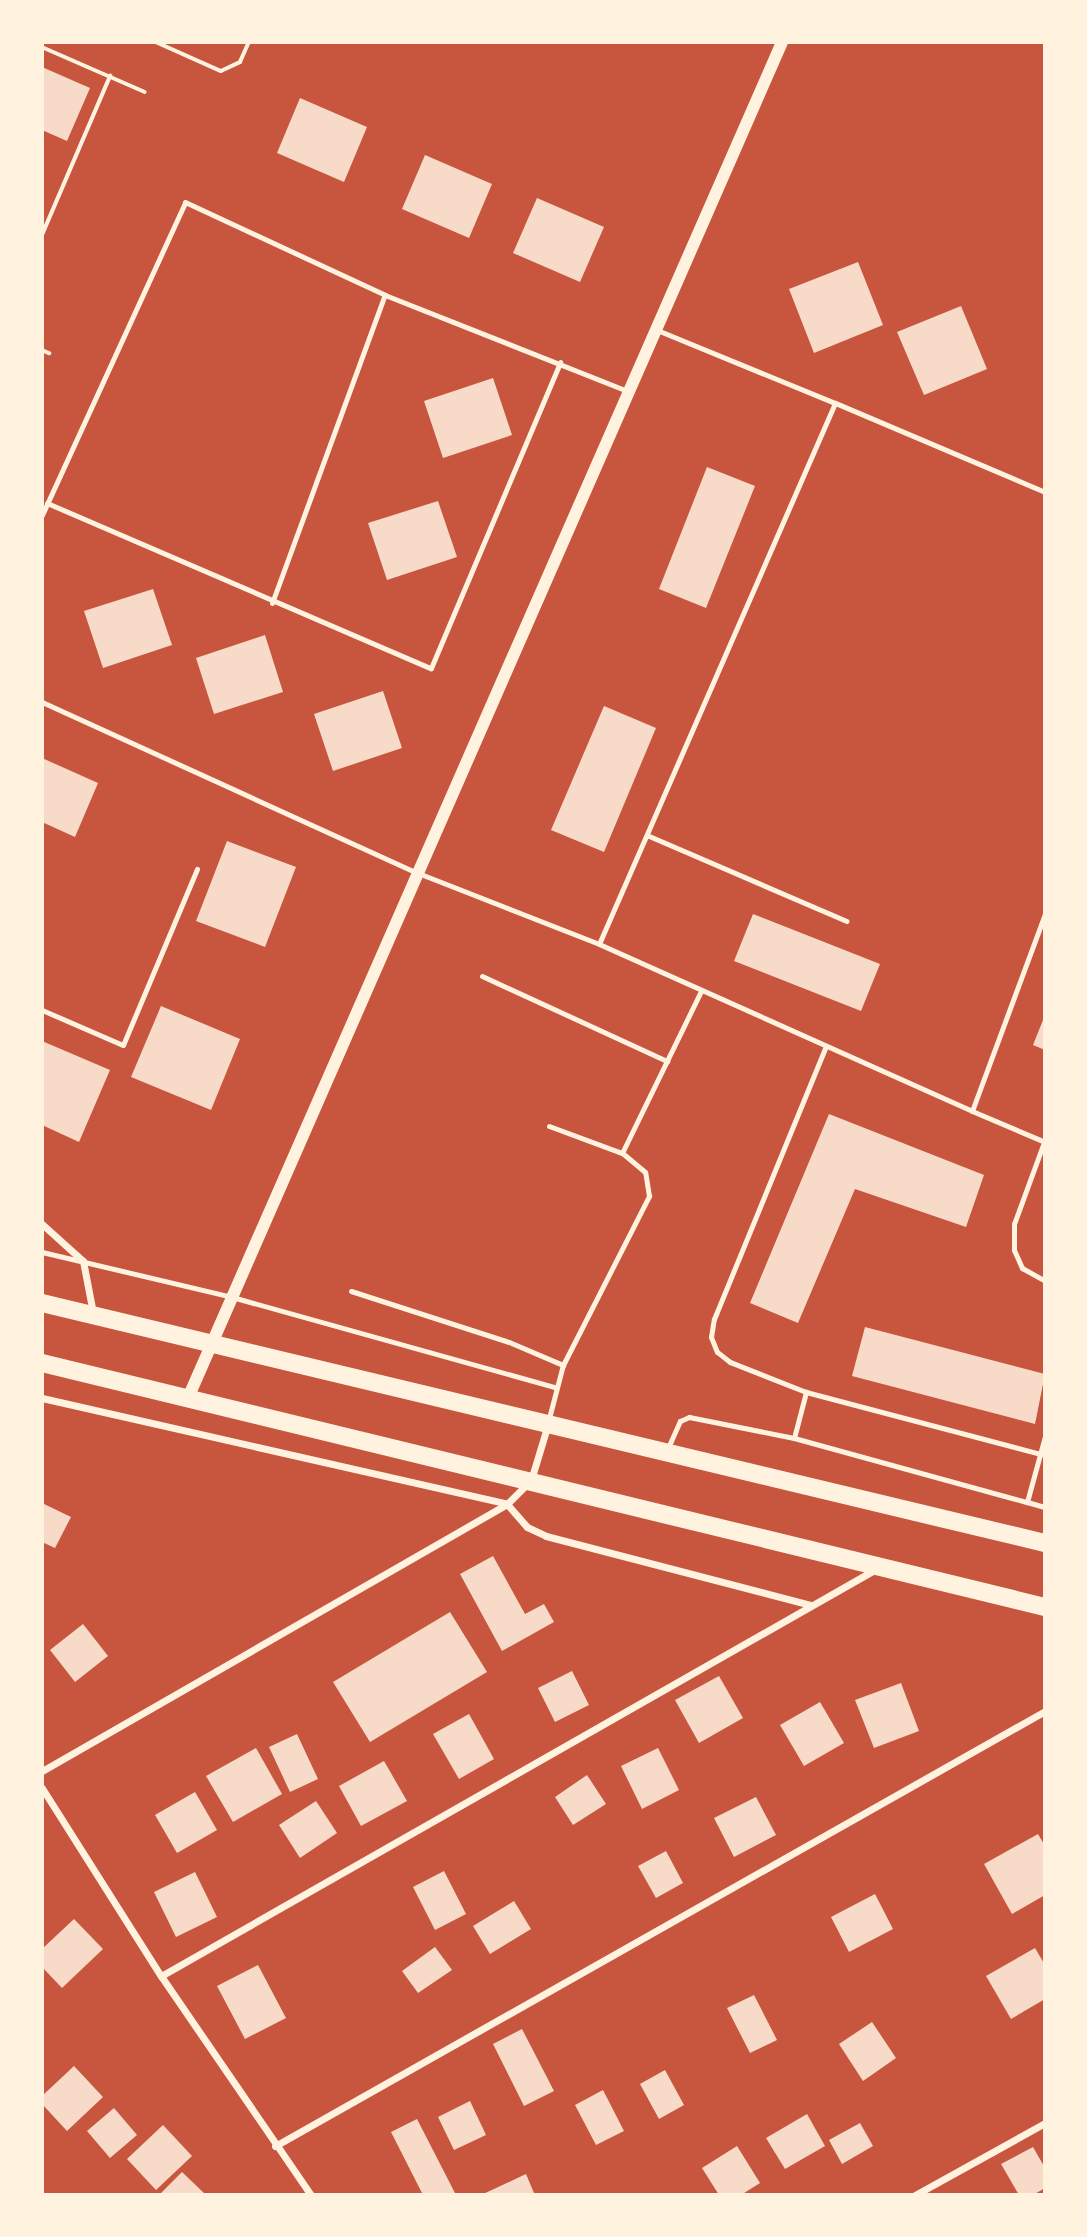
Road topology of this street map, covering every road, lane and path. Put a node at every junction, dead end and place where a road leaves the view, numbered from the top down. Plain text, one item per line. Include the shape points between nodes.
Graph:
1 (156, 42) edge
2 (249, 42) edge
3 (782, 42) edge
4 (42, 47) edge
5 (110, 76) junction
6 (145, 92) dead end
7 (44, 226) edge
8 (42, 235) edge
9 (385, 295) junction
10 (654, 328) junction
11 (42, 350) edge
12 (49, 353) dead end
13 (560, 362) junction
14 (627, 391) junction
15 (835, 402) junction
16 (1045, 492) edge
17 (47, 503) junction
18 (42, 515) edge
19 (272, 603) junction
20 (42, 702) edge
21 (649, 836) junction
22 (197, 869) dead end
23 (418, 873) junction
24 (1045, 915) edge
25 (846, 920) dead end
26 (599, 944) junction
27 (482, 975) dead end
28 (701, 991) junction
29 (42, 1010) edge
30 (826, 1046) junction
31 (667, 1061) junction
32 (972, 1111) junction
33 (548, 1126) dead end
34 (1044, 1142) edge
35 (622, 1153) junction
36 (42, 1224) edge
37 (42, 1252) edge
38 (83, 1261) junction
39 (1045, 1281) edge
40 (351, 1291) dead end
41 (232, 1297) junction
42 (42, 1303) edge
43 (93, 1316) junction
44 (210, 1346) junction
45 (42, 1363) edge
46 (563, 1365) junction
47 (555, 1387) junction
48 (806, 1392) junction
49 (42, 1398) edge
50 (188, 1398) junction
51 (548, 1424) junction
52 (1045, 1436) edge
53 (794, 1438) junction
54 (666, 1453) junction
55 (1041, 1454) junction
56 (531, 1480) junction
57 (1027, 1502) junction
58 (507, 1504) junction
59 (1045, 1507) edge
60 (1045, 1543) edge
61 (879, 1567) junction
62 (811, 1605) junction
63 (1045, 1607) edge
64 (1045, 1712) edge
65 (42, 1772) edge
66 (42, 1788) edge
67 (161, 1976) junction
68 (1045, 2123) edge
69 (275, 2146) junction
70 (311, 2195) edge
71 (915, 2195) edge

1 - 2 path via 221,71 240,62
3 - 10 street
4 - 5 path
5 - 6 path
5 - 7 path
7 - 8 path
9 - 13 lane
9 - 17 lane via 185,202
9 - 19 lane
10 - 14 street
10 - 15 lane
11 - 12 path
13 - 14 lane
13 - 19 lane via 431,668
14 - 23 street
15 - 16 lane
15 - 21 lane
17 - 18 lane
17 - 19 lane
20 - 23 lane
21 - 25 lane
21 - 26 lane
22 - 29 lane via 123,1045
23 - 26 lane
23 - 41 street
24 - 32 lane
26 - 28 lane
27 - 31 lane
28 - 30 lane
28 - 31 lane
30 - 32 lane
30 - 48 lane via 714,1319 711,1337 718,1352 730,1362
31 - 35 lane
32 - 34 lane
33 - 35 lane
34 - 39 lane via 1014,1224 1014,1250 1023,1268
35 - 46 lane via 645,1172 649,1195
36 - 38 street
37 - 38 lane
38 - 41 lane
38 - 43 street
40 - 46 lane via 509,1342
41 - 44 street
41 - 47 lane
42 - 43 main road
43 - 44 main road
44 - 50 street
44 - 51 main road
45 - 50 main road
46 - 47 lane
47 - 51 lane
48 - 53 lane
48 - 55 lane
49 - 58 street
50 - 56 main road
51 - 54 main road
51 - 56 street
52 - 55 lane
53 - 54 lane via 688,1417 680,1421
53 - 57 lane
54 - 60 main road
55 - 57 lane
56 - 58 street
56 - 61 main road
57 - 59 lane
58 - 62 street via 527,1527 546,1536
58 - 65 street
61 - 62 street
61 - 63 main road
62 - 67 street
64 - 69 street
66 - 67 street
67 - 69 street
68 - 71 street
69 - 70 street

